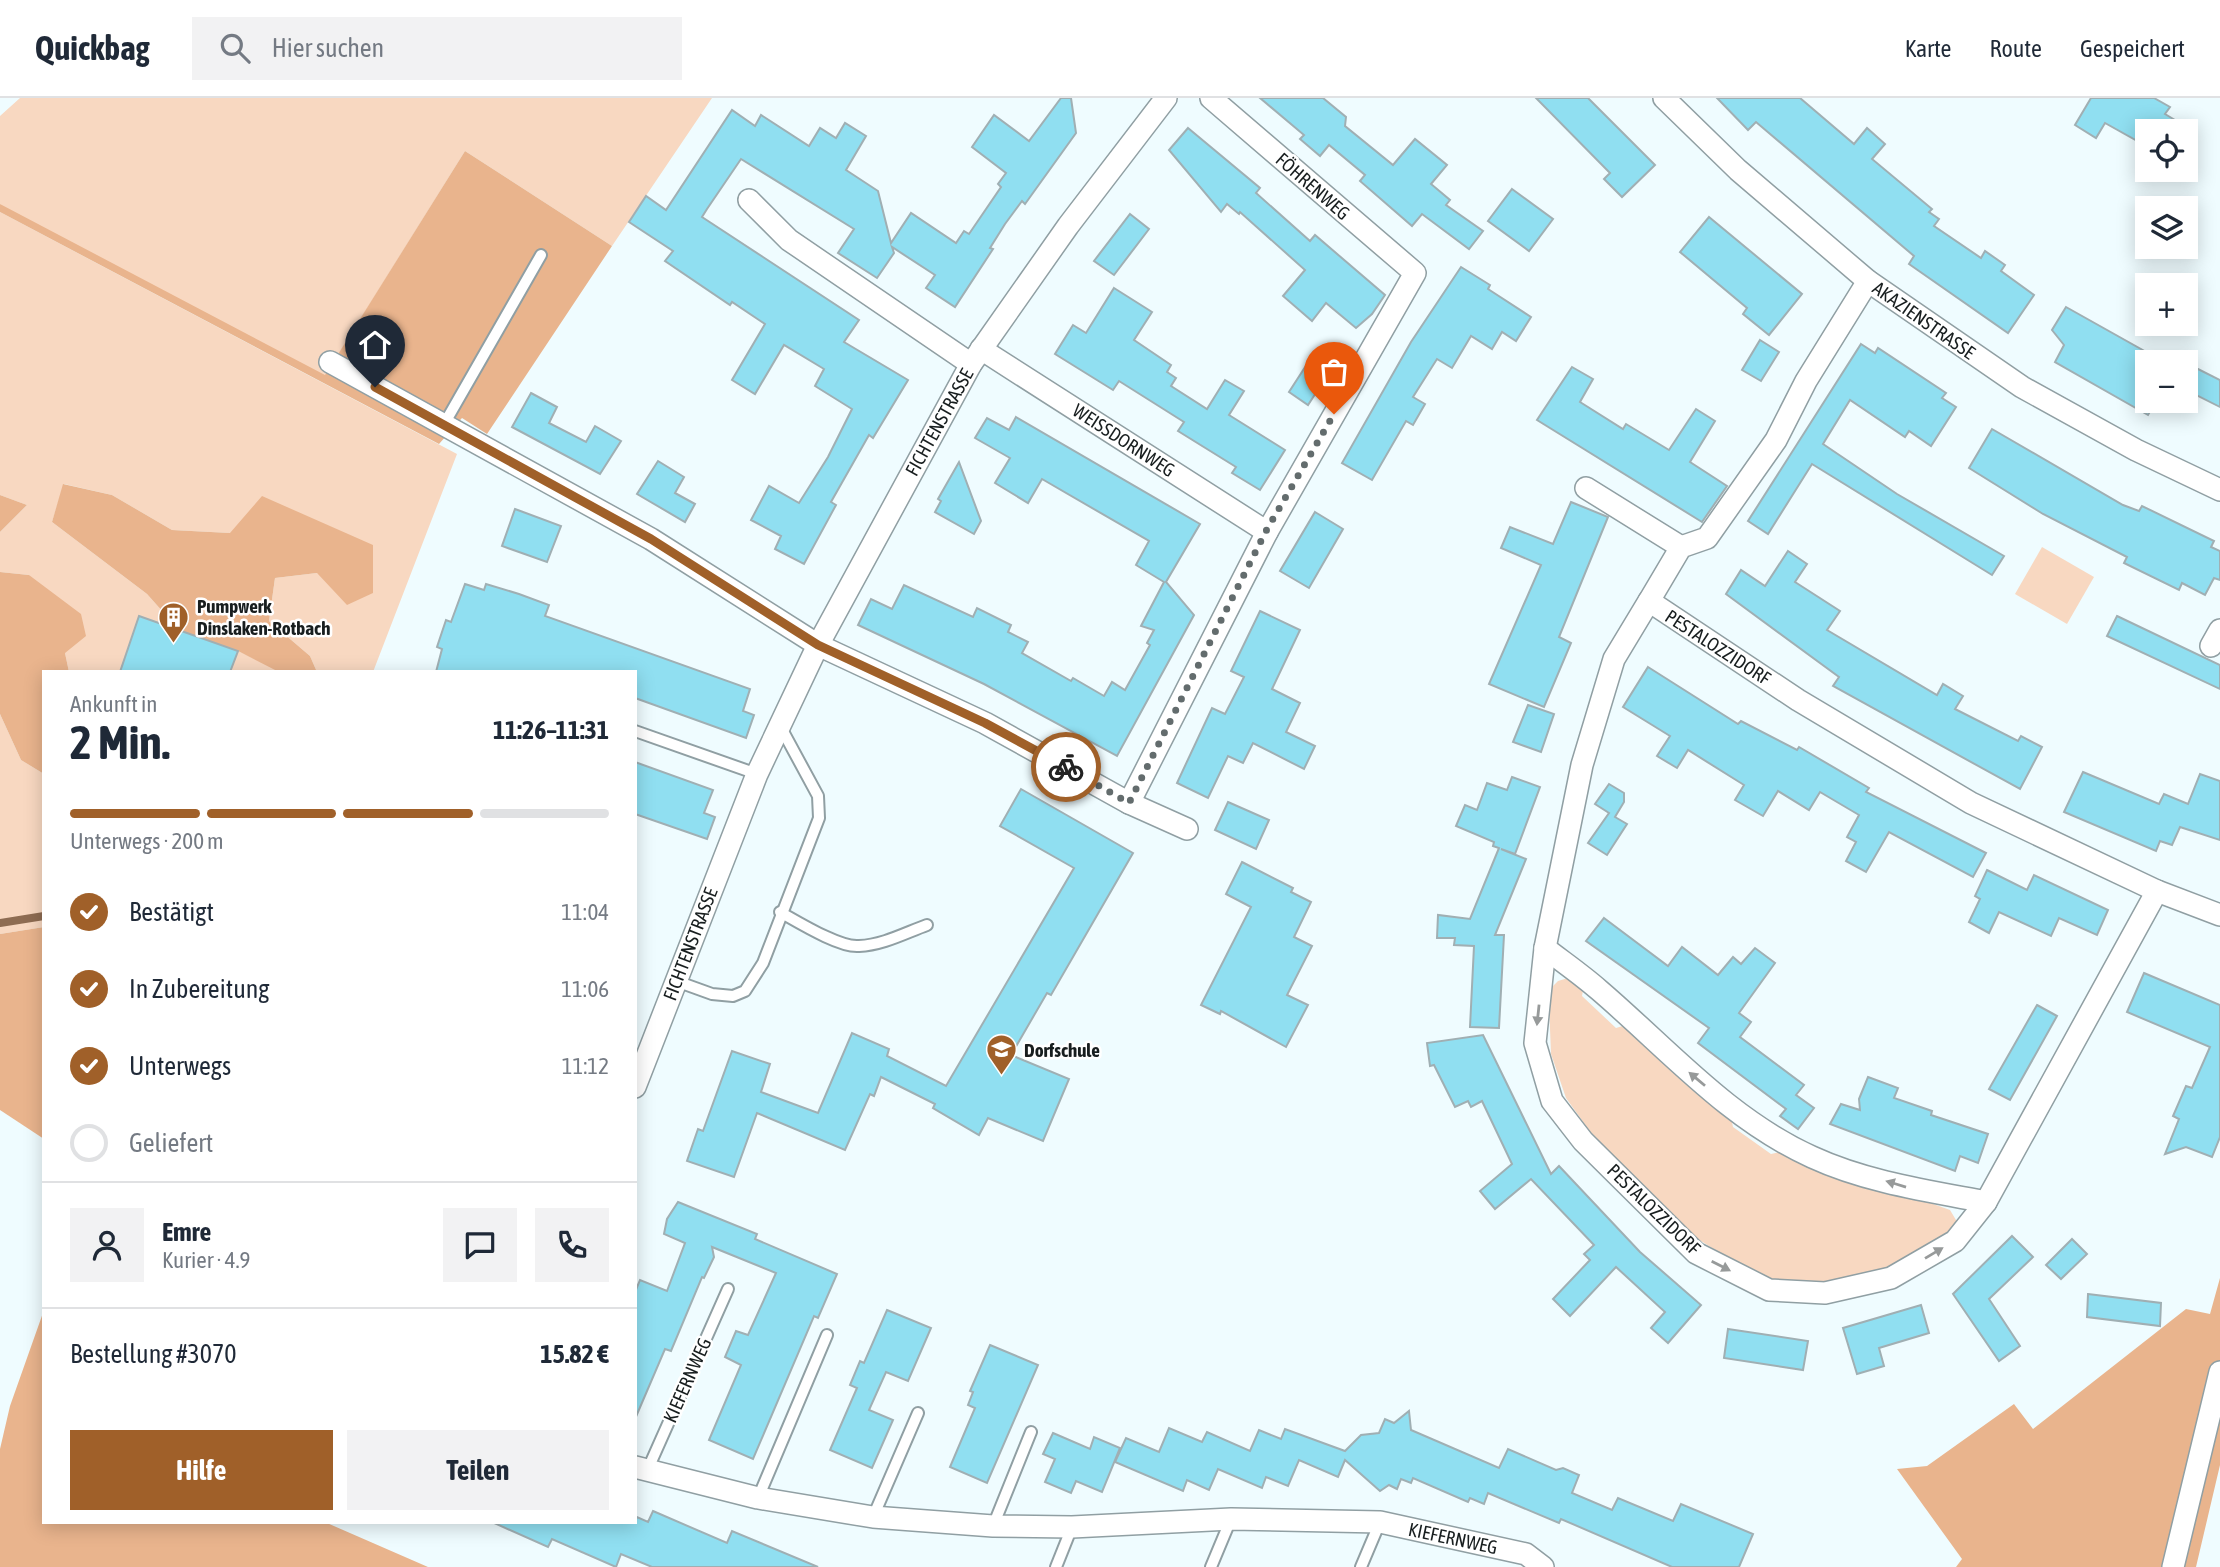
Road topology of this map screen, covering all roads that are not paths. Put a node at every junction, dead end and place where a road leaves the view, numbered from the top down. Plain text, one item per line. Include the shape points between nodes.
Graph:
1 (1166, 98) edge
2 (1211, 98) edge
3 (1664, 98) edge
4 (749, 200) dead end
5 (541, 255) dead end
6 (1868, 281) junction
7 (976, 356) junction
8 (330, 362) dead end
9 (443, 426) junction
10 (1586, 488) dead end
11 (2220, 490) edge
12 (1266, 531) junction
13 (1681, 547) junction
14 (1649, 601) junction
15 (818, 645) junction
16 (779, 724) junction
17 (637, 731) edge
18 (757, 774) junction
19 (1129, 803) junction
20 (1187, 829) dead end
21 (2157, 891) junction
22 (780, 912) junction
23 (2220, 915) edge
24 (927, 925) dead end
25 (1545, 948) junction
26 (676, 981) junction
27 (637, 1078) edge
28 (1986, 1202) junction
29 (728, 1289) dead end
30 (827, 1335) dead end
31 (2220, 1372) edge
32 (918, 1413) dead end
33 (1031, 1432) dead end
34 (641, 1469) edge
35 (758, 1498) junction
36 (873, 1517) junction
37 (1231, 1519) junction
38 (1380, 1522) junction
39 (993, 1526) junction
40 (1072, 1527) junction
41 (1530, 1563) edge
42 (1056, 1567) edge
43 (1211, 1567) edge
44 (1361, 1567) edge
45 (2173, 1567) edge

1 - 7 street, FICHTENSTRASSE
2 - 12 street, FÖHRENWEG via 1415,273
3 - 6 street, AKAZIENSTRASSE via 1738,170
4 - 7 street, WEISSDORNWEG via 789,240
5 - 9 lane
6 - 11 street, AKAZIENSTRASSE via 2022,387
6 - 13 street via 1769,451 1707,538
7 - 12 street, WEISSDORNWEG
7 - 15 street, FICHTENSTRASSE
8 - 9 street
9 - 15 street via 651,539
10 - 13 street
12 - 19 street
13 - 14 street, PESTALOZZIDORF
14 - 21 street, PESTALOZZIDORF via 1798,700 1971,803
14 - 25 street, PESTALOZZIDORF via 1614,659 1590,738
15 - 16 street, FICHTENSTRASSE
15 - 19 street via 985,723
16 - 18 street, FICHTENSTRASSE
16 - 22 lane via 818,796 819,818
17 - 18 lane
18 - 26 street, FICHTENSTRASSE
19 - 20 street
21 - 23 street, PESTALOZZIDORF
21 - 28 street, PESTALOZZIDORF
22 - 24 lane via 857,947
22 - 26 lane via 762,963 745,991 733,996 712,994
28 -> 25 street via 1903,1187 1812,1157 1735,1112
25 -> 28 street, PESTALOZZIDORF via 1535,1044 1552,1101 1584,1141 1696,1253 1769,1290 1825,1293 1891,1278 1955,1241
26 - 27 street, FICHTENSTRASSE
29 - 34 lane, KIEFERNWEG
30 - 35 lane
31 - 45 street
32 - 36 lane
33 - 39 lane
34 - 35 street, KIEFERNWEG
35 - 36 street, KIEFERNWEG
36 - 39 street, KIEFERNWEG
37 - 38 street, KIEFERNWEG
37 - 40 street, KIEFERNWEG
37 - 43 lane
38 - 41 street, KIEFERNWEG
38 - 44 lane
39 - 40 street, KIEFERNWEG
40 - 42 lane

